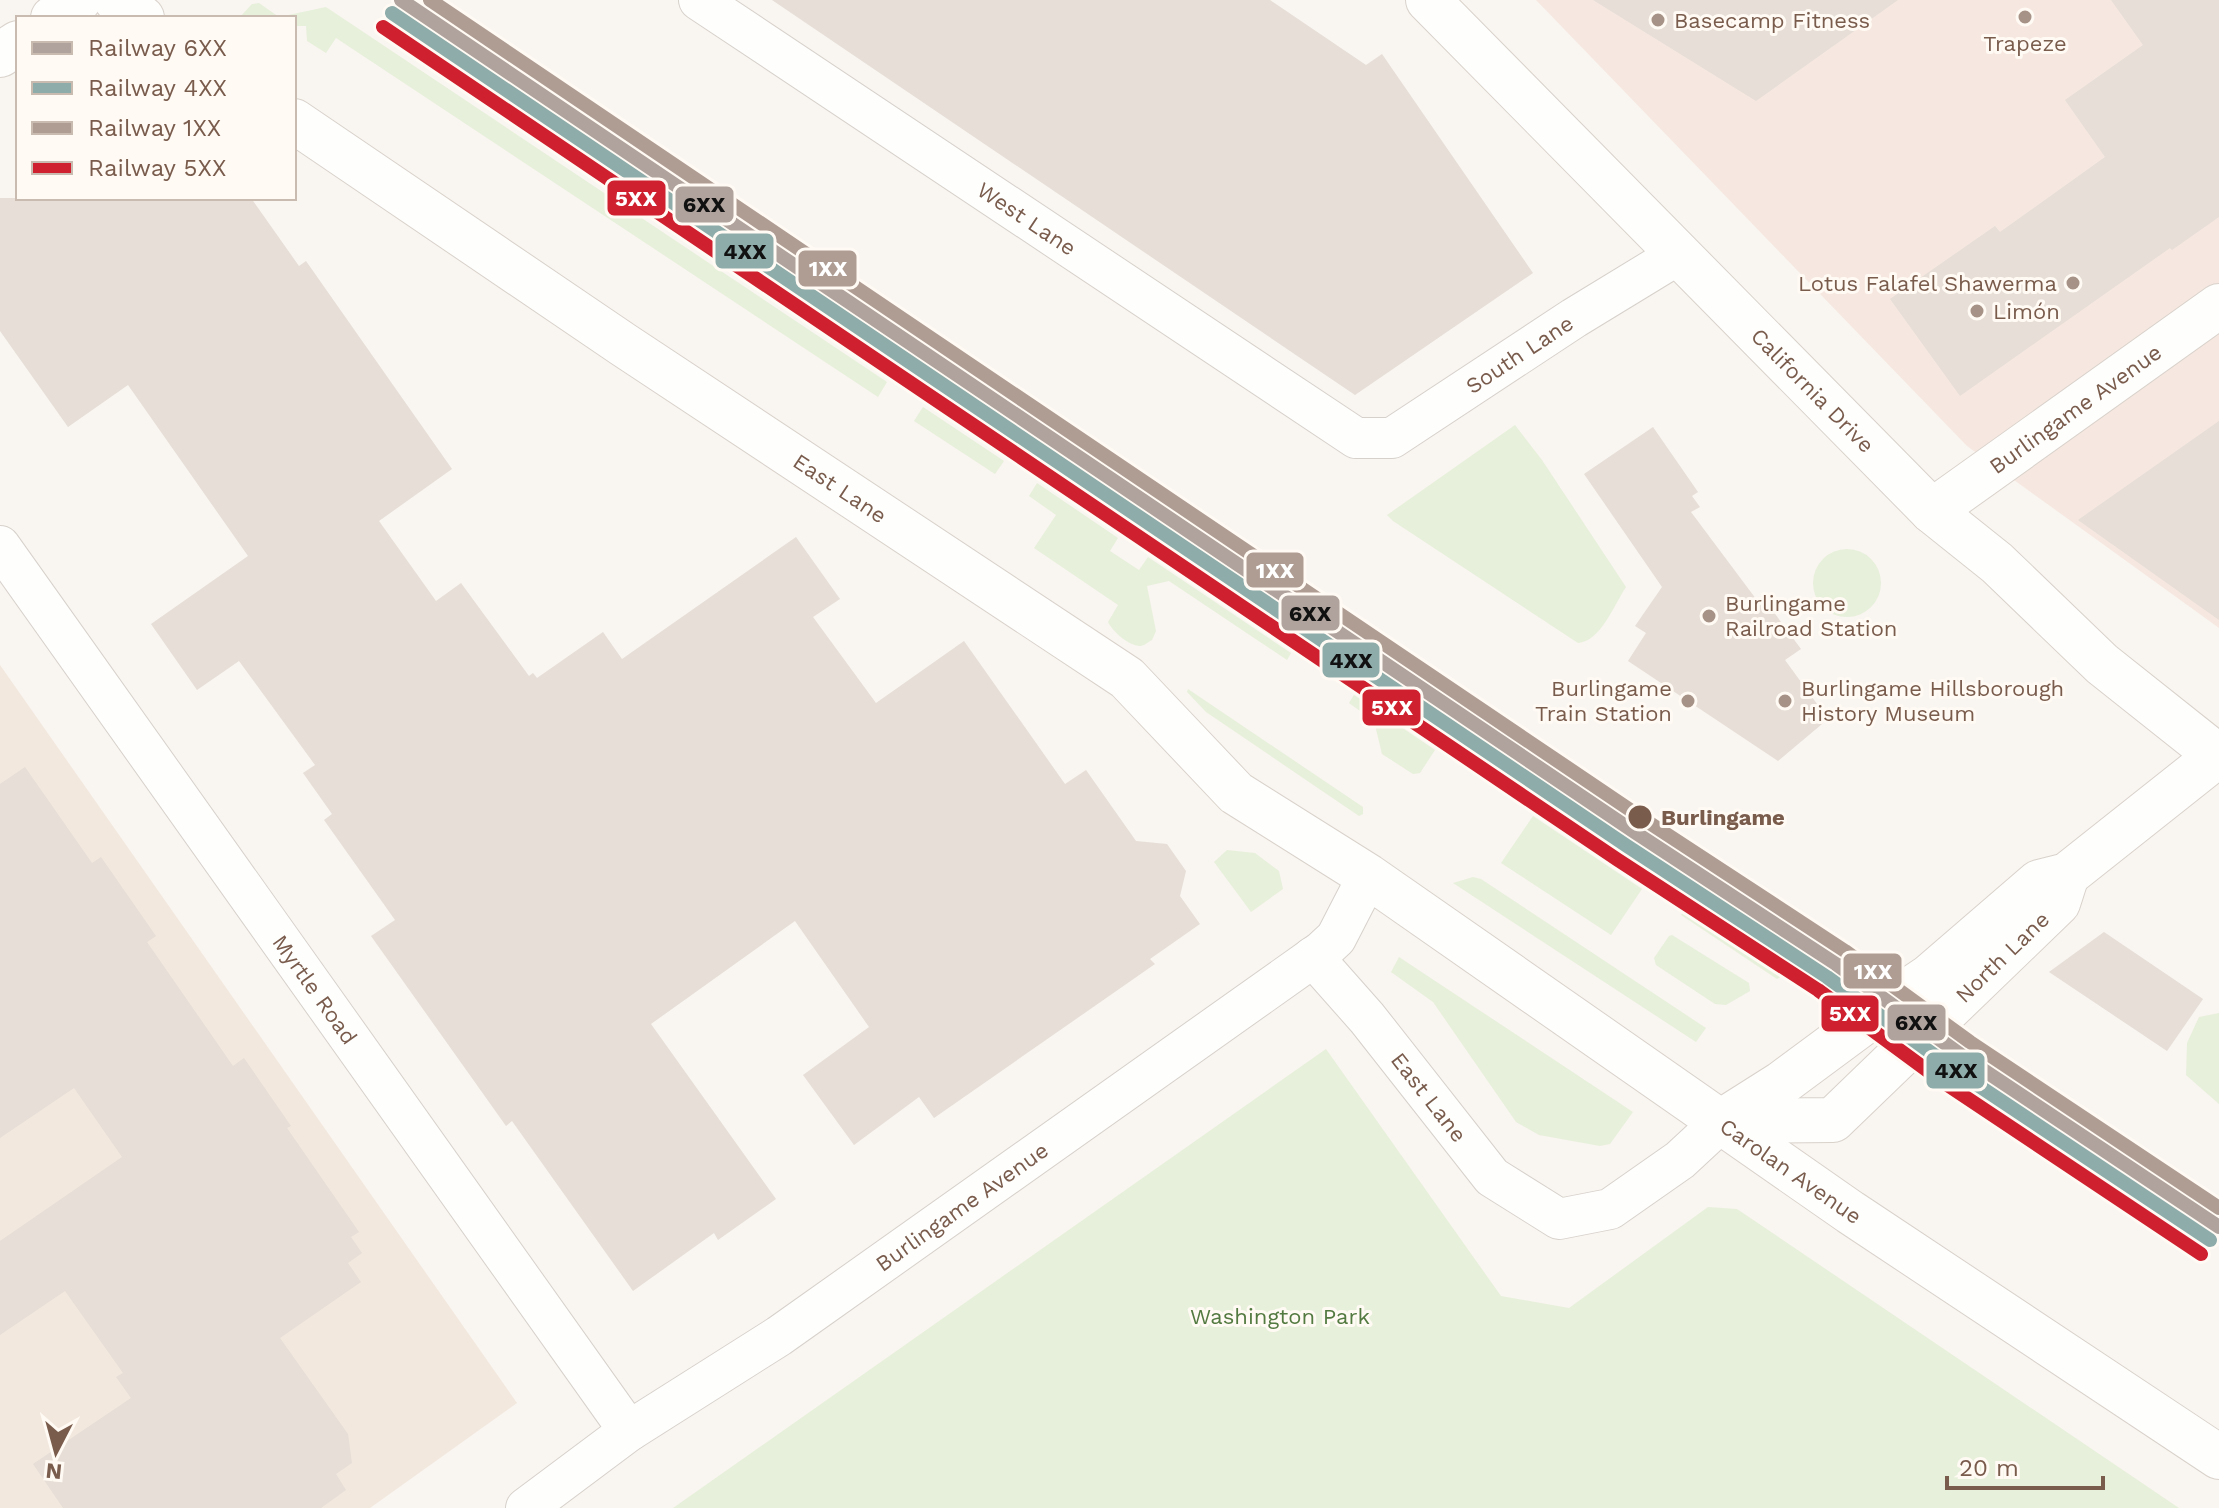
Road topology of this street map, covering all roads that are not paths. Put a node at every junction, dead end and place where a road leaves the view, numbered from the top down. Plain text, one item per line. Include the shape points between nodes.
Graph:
1 (79, 0) edge
2 (116, 0) edge
3 (699, 0) edge
4 (1428, 0) edge
5 (56, 16) edge
6 (139, 16) edge
7 (296, 122) edge
8 (1679, 254) junction
9 (2219, 306) edge
10 (1356, 438) joint
11 (1932, 511) junction
12 (0, 546) edge
13 (2218, 756) edge
14 (2067, 875) junction
15 (1368, 876) junction
16 (1313, 957) junction
17 (1722, 1121) junction
18 (1559, 1219) joint
19 (629, 1431) junction
20 (2219, 1457) edge
21 (526, 1508) edge

1 - 5 street
2 - 6 street
3 - 10 street, West Lane
4 - 8 street, California Drive
7 - 15 street, East Lane via 1127,678 1236,793
8 - 10 street, South Lane via 1392,438
8 - 11 street, California Drive
9 - 11 street, Burlingame Avenue
11 - 13 street, California Drive via 1997,563 2102,664
12 - 19 street, Myrtle Road
13 - 14 street, North Lane
14 - 17 street, North Lane via 2039,882 1930,976
14 - 17 street, North Lane via 2058,903 1833,1120
15 - 16 street, Burlingame Avenue via 1336,938
15 - 17 street, Carolan Avenue
16 - 18 street, East Lane via 1492,1177
16 - 19 street, Burlingame Avenue via 779,1336
17 - 18 street, North Lane via 1680,1160 1610,1209
17 - 20 street, Carolan Avenue via 1876,1230
19 - 21 street, Burlingame Avenue

